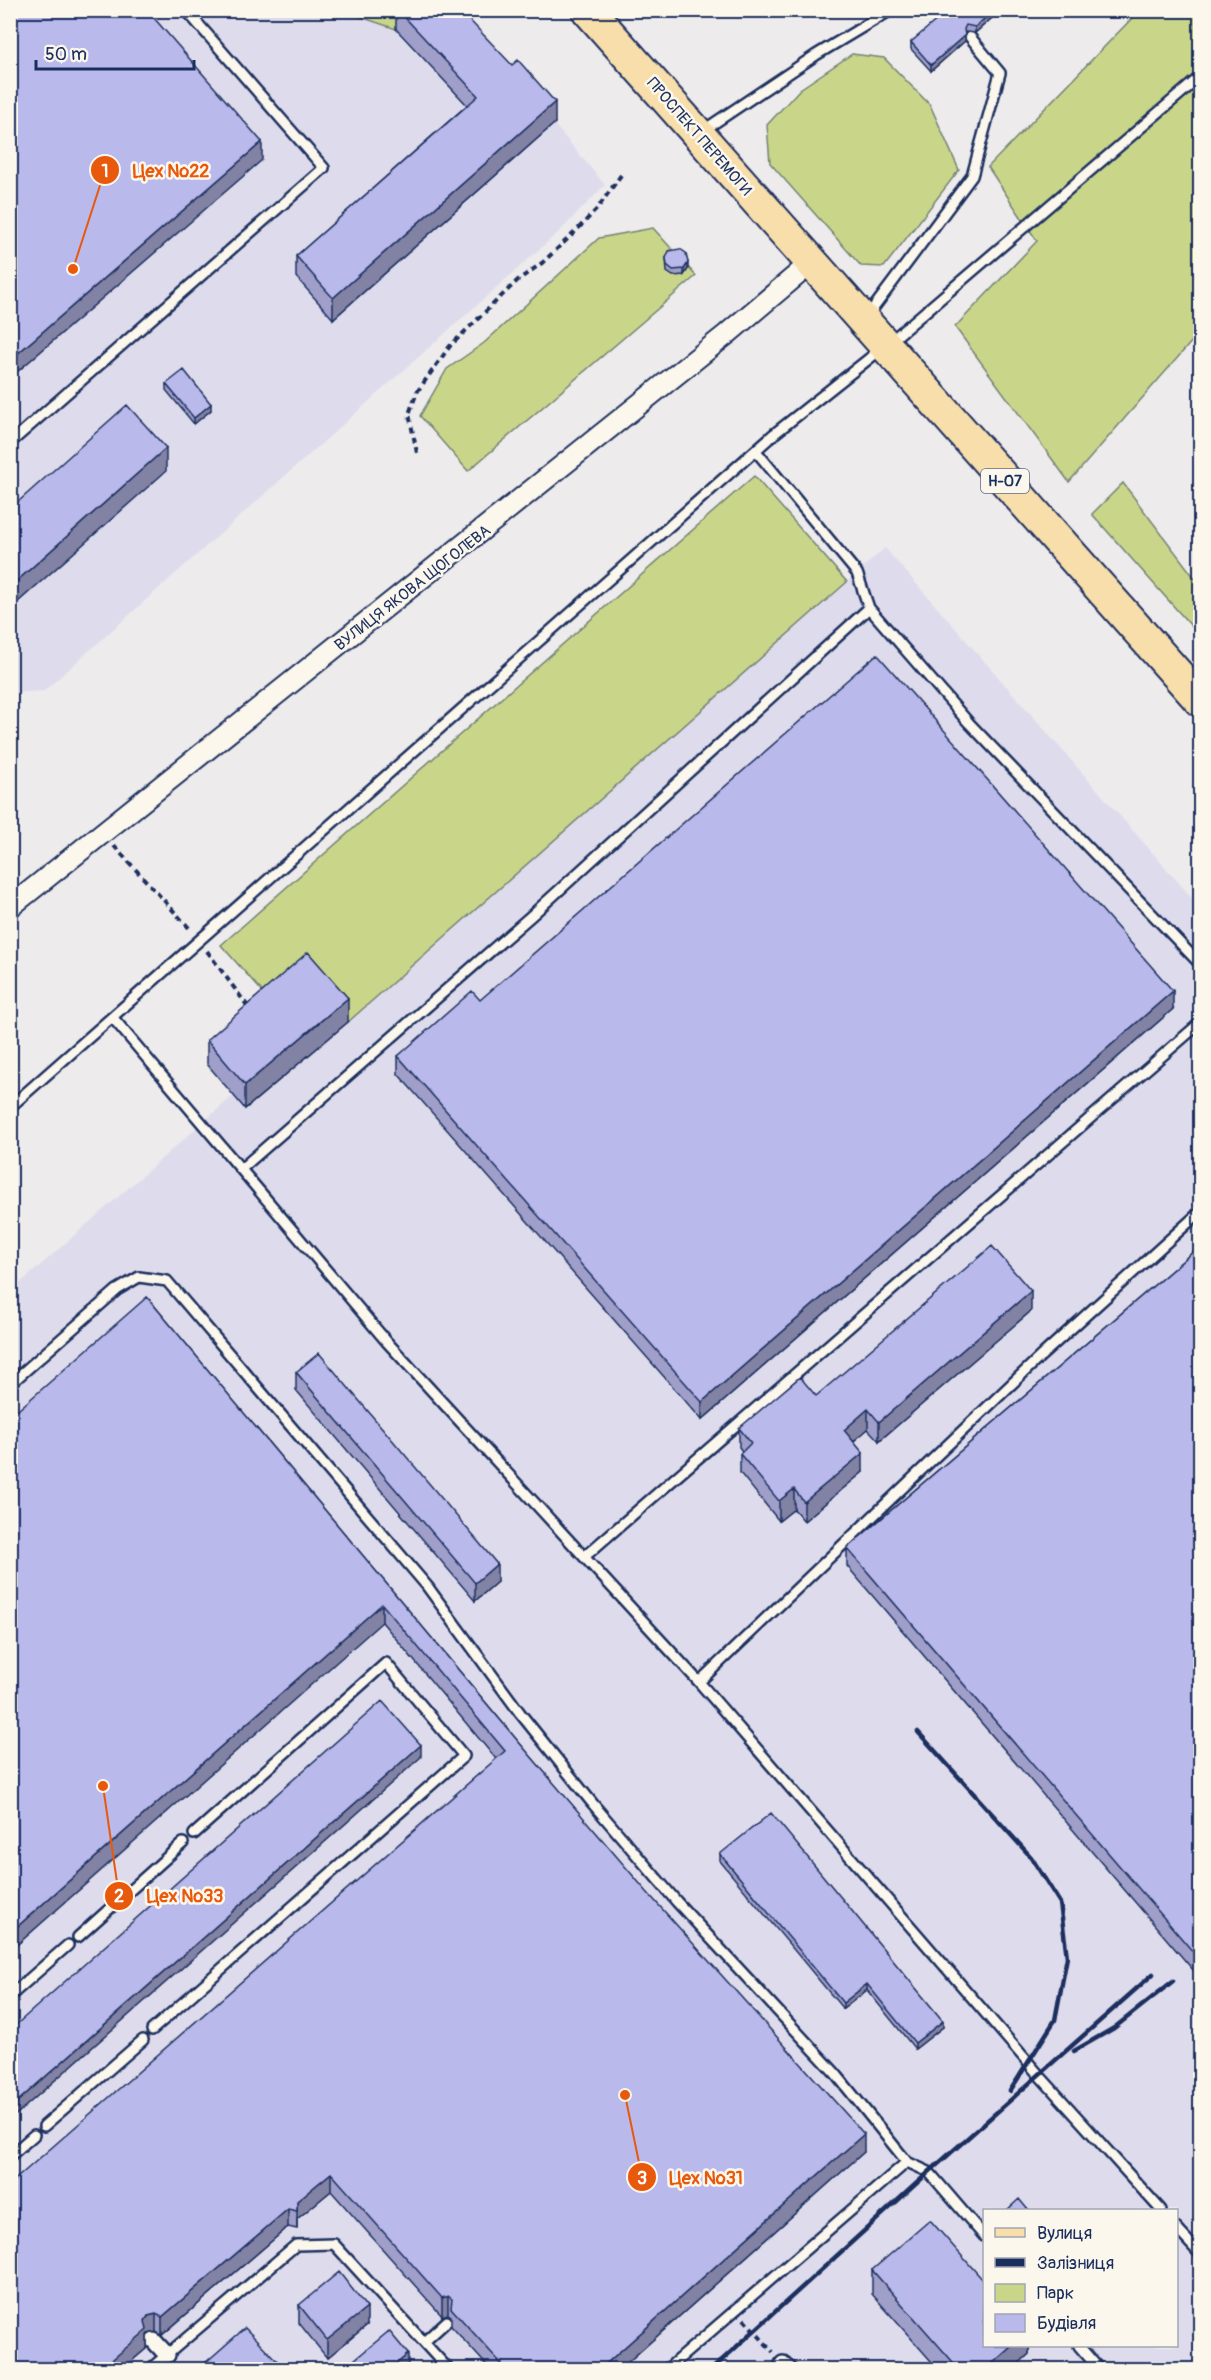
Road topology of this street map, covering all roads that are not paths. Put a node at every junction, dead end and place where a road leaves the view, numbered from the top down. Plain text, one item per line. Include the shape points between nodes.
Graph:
1 (186, 10) edge
2 (588, 10) edge
3 (891, 10) edge
4 (970, 37) dead end
5 (1200, 77) edge
6 (698, 134) junction
7 (811, 262) junction
8 (863, 322) junction
9 (885, 346) junction
10 (10, 443) edge
11 (756, 451) junction
12 (869, 608) junction
13 (1200, 700) edge
14 (10, 907) edge
15 (1200, 964) edge
16 (113, 1018) junction
17 (1200, 1023) edge
18 (10, 1107) edge
19 (241, 1169) junction
20 (1200, 1212) edge
21 (10, 1384) edge
22 (584, 1557) junction
23 (699, 1682) junction
24 (194, 1834) dead end
25 (183, 1843) dead end
26 (78, 1936) dead end
27 (68, 1945) dead end
28 (10, 1996) edge
29 (152, 2030) dead end
30 (143, 2040) dead end
31 (44, 2126) dead end
32 (34, 2135) dead end
33 (10, 2156) edge
34 (907, 2162) junction
35 (1159, 2209) edge
36 (1178, 2230) edge
37 (983, 2235) edge
38 (1200, 2254) edge
39 (447, 2321) dead end
40 (154, 2341) dead end
41 (424, 2342) junction
42 (1080, 2347) edge
43 (167, 2355) junction
44 (149, 2370) edge
45 (449, 2370) edge
46 (666, 2370) edge
47 (1100, 2370) edge

1 - 10 lane via 324,168
2 - 6 main road, ПРОСПЕКТ ПЕРЕМОГИ / Н-07
3 - 6 lane
4 - 8 lane via 1000,73 972,176
5 - 9 lane
6 - 7 main road, ПРОСПЕКТ ПЕРЕМОГИ / Н-07
7 - 8 main road, Н-07
7 - 14 street, ВУЛИЦЯ ЯКОВА ЩОГОЛЕВА via 727,334
8 - 9 main road, Н-07
9 - 11 lane
9 - 13 main road, Н-07
11 - 12 lane via 857,573
11 - 16 lane
12 - 15 lane via 969,723
12 - 19 lane via 532,915
16 - 18 lane
16 - 19 lane
17 - 22 lane
19 - 22 lane via 387,1342
20 - 23 lane via 1042,1355
21 - 34 lane via 117,1290 139,1277 167,1281 427,1586 593,1804 677,1902 836,2073
22 - 23 lane
23 - 35 lane
24 - 29 lane via 386,1662 464,1756
25 - 26 lane
27 - 28 lane
30 - 31 lane
32 - 33 lane
34 - 37 lane via 929,2172
34 - 46 lane
36 - 38 lane
39 - 41 lane
40 - 43 street
41 - 43 lane via 334,2244 296,2245
41 - 45 lane
42 - 47 lane
43 - 44 lane

